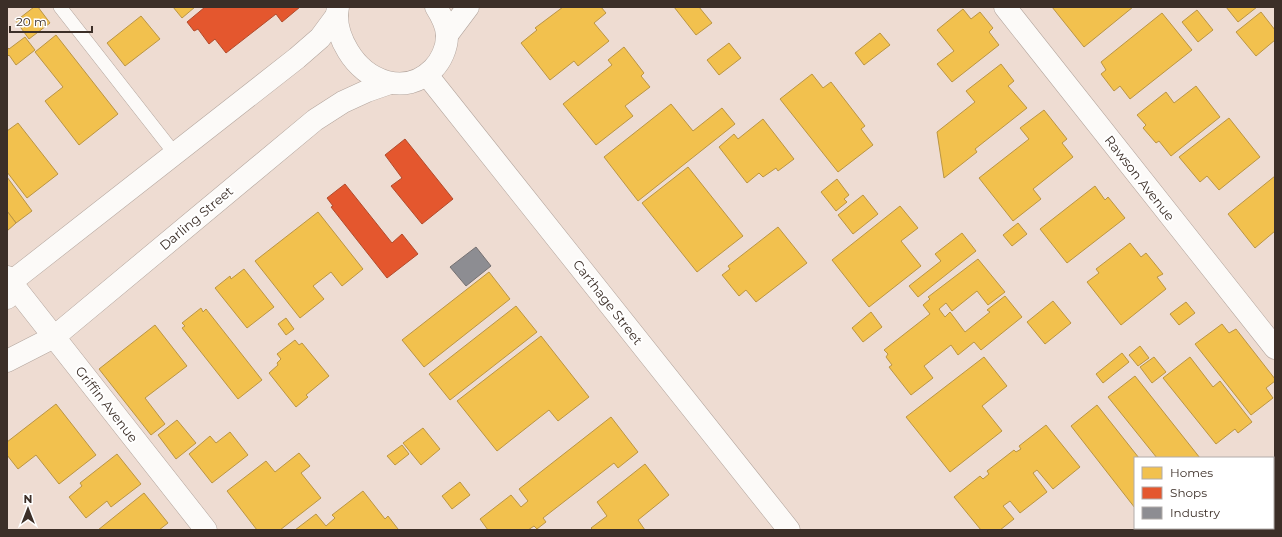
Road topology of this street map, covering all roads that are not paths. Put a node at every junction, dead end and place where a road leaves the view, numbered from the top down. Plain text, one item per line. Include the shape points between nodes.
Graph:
1 (60, 7) edge
2 (436, 7) edge
3 (468, 7) edge
4 (1005, 7) edge
5 (338, 11) edge
6 (447, 35) junction
7 (427, 75) junction
8 (390, 83) junction
9 (175, 154) junction
10 (8, 286) edge
11 (54, 337) junction
12 (1275, 348) edge
13 (7, 361) edge
14 (206, 530) edge
15 (789, 530) edge

1 - 9 lane
2 - 6 street
3 - 6 street
4 - 12 street, Rawson Avenue
5 - 8 street via 339,30 352,58 375,77
5 - 9 street via 320,38
6 - 7 street via 444,52
7 - 8 street via 403,84
7 - 15 street, Carthage Street
8 - 11 street, Darling Street via 343,102 315,120
9 - 10 street
10 - 11 street, Griffin Avenue
11 - 13 street, Darling Street
11 - 14 street, Griffin Avenue

